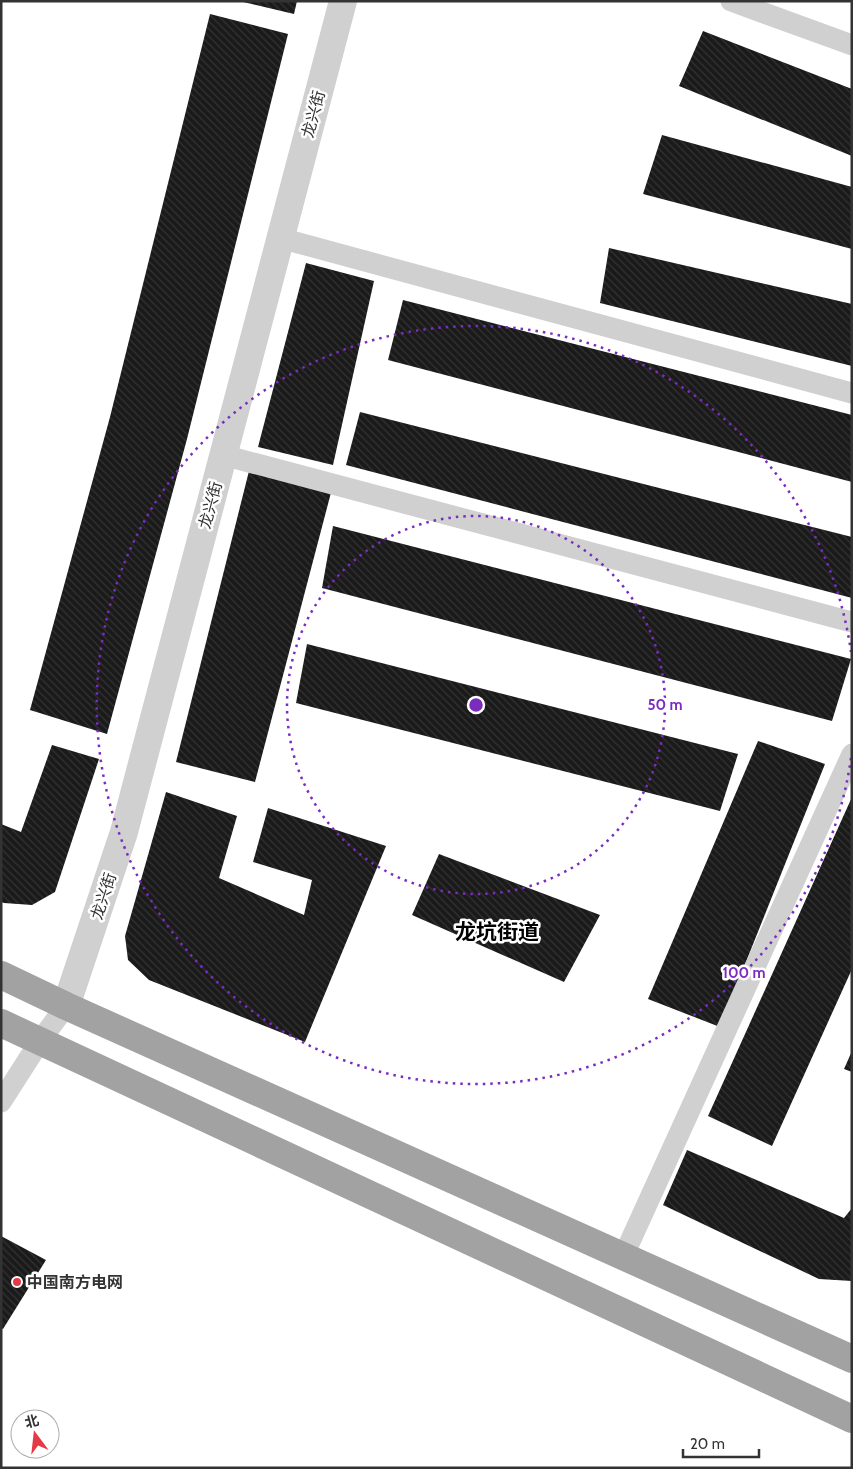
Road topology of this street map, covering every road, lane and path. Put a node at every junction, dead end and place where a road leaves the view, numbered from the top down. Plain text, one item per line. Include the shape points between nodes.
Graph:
1 (343, 1) edge
2 (731, 1) edge
3 (852, 45) edge
4 (280, 238) junction
5 (852, 392) edge
6 (223, 455) junction
7 (852, 622) edge
8 (852, 754) edge
9 (1, 975) edge
10 (66, 1006) junction
11 (1, 1023) edge
12 (40, 1042) junction
13 (1, 1102) edge
14 (623, 1256) junction
15 (852, 1359) edge
16 (852, 1419) edge

1 - 4 street, 龙兴街
2 - 3 street
4 - 5 street
4 - 6 street, 龙兴街
6 - 7 street
6 - 10 street, 龙兴街 via 124,832
8 - 14 street
9 - 10 highway
10 - 12 street
10 - 14 highway
11 - 12 highway
12 - 13 street
12 - 16 highway
14 - 15 highway

